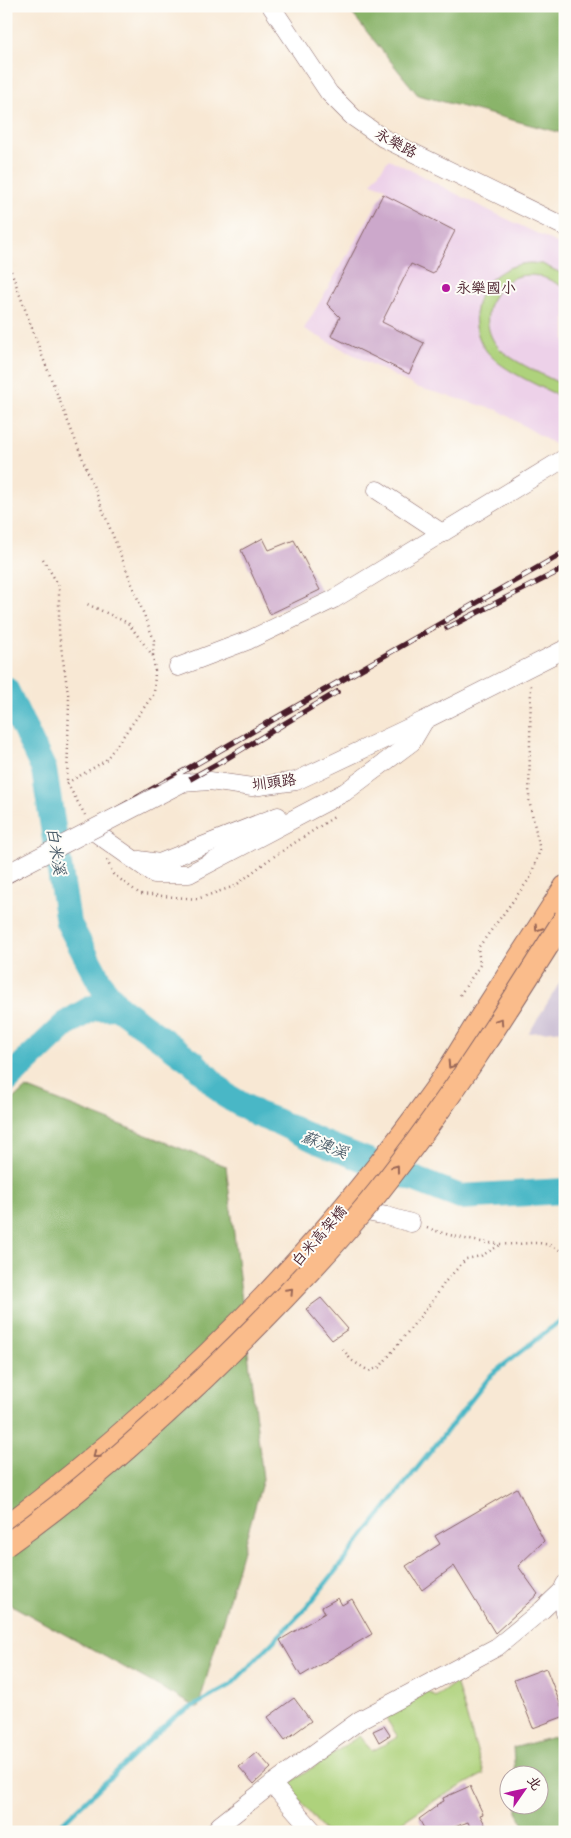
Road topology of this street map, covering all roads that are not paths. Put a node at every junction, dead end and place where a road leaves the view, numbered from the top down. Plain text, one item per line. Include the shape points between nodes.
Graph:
1 (271, 6) edge
2 (565, 227) edge
3 (565, 458) edge
4 (377, 490) dead end
5 (442, 533) junction
6 (565, 648) edge
7 (178, 667) dead end
8 (425, 720) junction
9 (93, 831) dead end
10 (6, 874) edge
11 (565, 887) edge
12 (565, 918) edge
13 (355, 1206) junction
14 (411, 1223) road end
15 (6, 1526) edge
16 (6, 1545) edge
17 (563, 1587) edge
18 (565, 1613) edge
19 (272, 1784) junction
20 (214, 1832) edge
21 (314, 1832) edge

1 - 2 street, 永樂路 via 329,93 354,117 383,138
3 - 5 street
4 - 5 street
5 - 7 street via 334,599 249,640
6 - 8 street, 圳頭路
8 - 9 street via 412,742 345,792 159,863 130,858
8 - 10 street, 圳頭路, bridge via 296,781 252,787 210,781 182,783
11 -> 13 main road, 白米高架橋 via 436,1088 366,1183
13 -> 12 main road, 白米高架橋, bridge via 378,1192 449,1097
13 - 14 street
13 -> 15 main road, 白米高架橋 via 182,1379 57,1488
16 -> 13 main road, 白米高架橋, bridge via 91,1480 232,1351 291,1291
17 - 18 street
17 - 19 street via 542,1610 497,1647 360,1720
19 - 20 street
19 - 21 street

